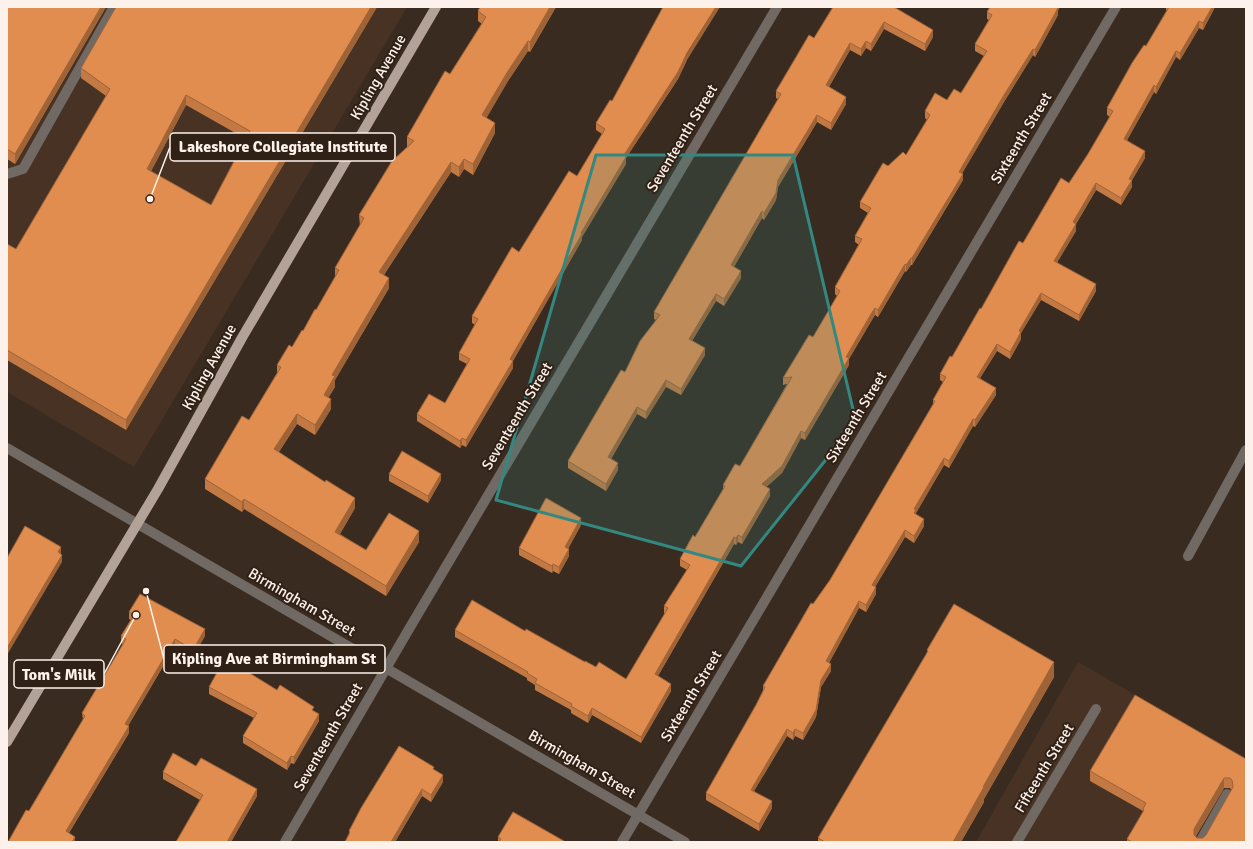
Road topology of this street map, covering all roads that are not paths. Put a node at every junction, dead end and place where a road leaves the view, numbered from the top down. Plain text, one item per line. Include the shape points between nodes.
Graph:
1 (114, 7) edge
2 (436, 7) edge
3 (777, 7) edge
4 (1116, 7) edge
5 (7, 174) edge
6 (7, 448) edge
7 (1246, 450) edge
8 (137, 524) junction
9 (1188, 556) dead end
10 (386, 668) junction
11 (1096, 709) dead end
12 (7, 742) edge
13 (1227, 794) edge
14 (639, 815) junction
15 (285, 842) edge
16 (622, 842) edge
17 (686, 842) edge
18 (1017, 842) edge
19 (1200, 842) edge

1 - 5 street via 23,169
2 - 8 main road, Kipling Avenue via 243,336
3 - 10 street, Seventeenth Street
4 - 14 street, Sixteenth Street
6 - 8 street, Birmingham Street
7 - 9 street
8 - 10 street, Birmingham Street
8 - 12 main road, Kipling Avenue
10 - 14 street, Birmingham Street
10 - 15 street, Seventeenth Street
11 - 18 street, Fifteenth Street
13 - 19 street
14 - 16 street, Sixteenth Street
14 - 17 street, Birmingham Street

